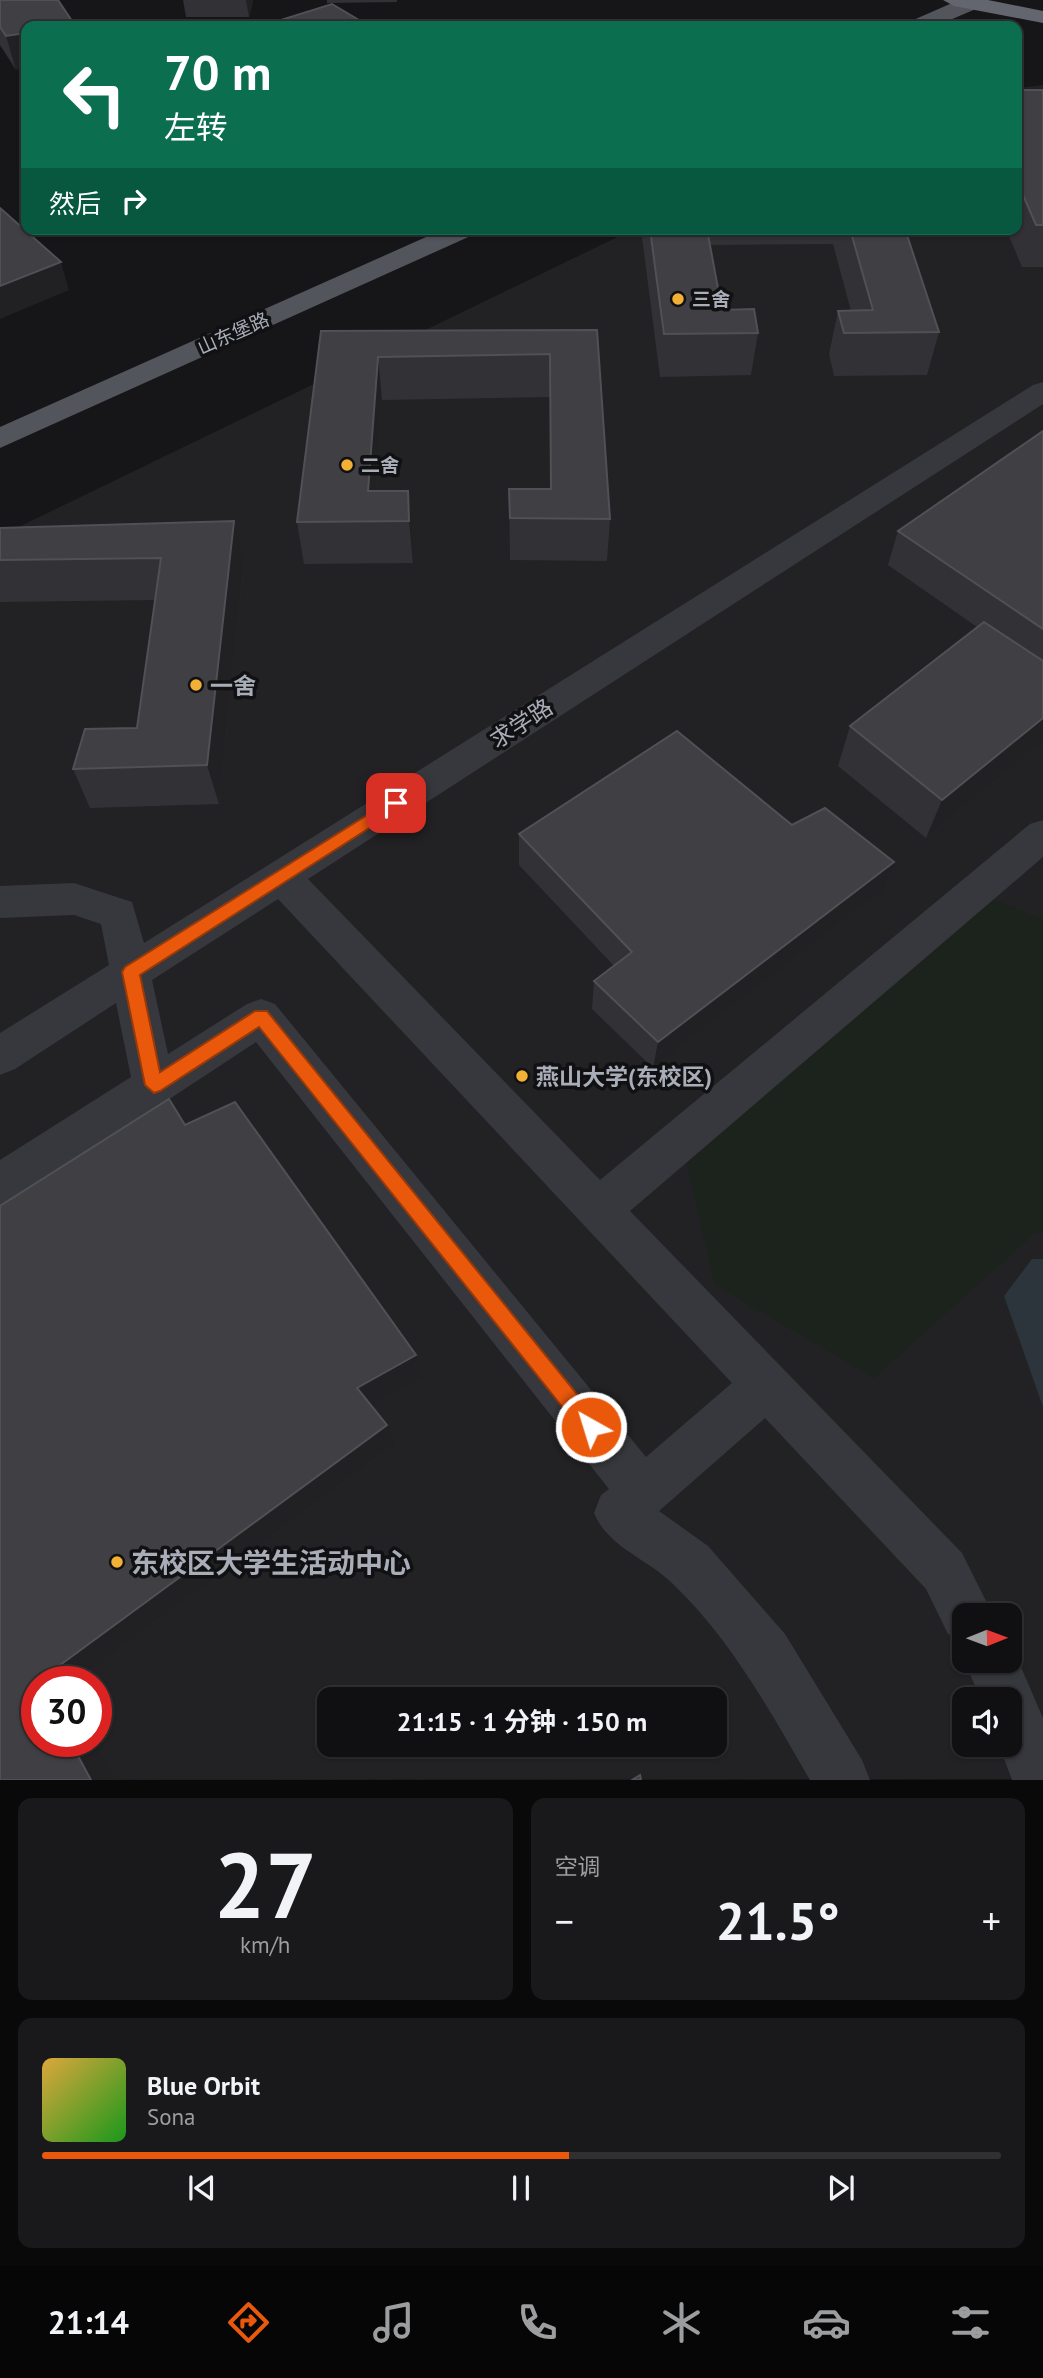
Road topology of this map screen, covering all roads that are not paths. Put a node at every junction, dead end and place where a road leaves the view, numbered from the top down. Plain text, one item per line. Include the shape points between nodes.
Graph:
1 (967, 1) edge
2 (1043, 18) edge
3 (929, 21) edge
4 (453, 235) edge
5 (1043, 391) edge
6 (0, 438) edge
7 (1043, 835) edge
8 (281, 876) junction
9 (0, 902) edge
10 (131, 972) junction
11 (0, 1056) edge
12 (154, 1085) junction
13 (0, 1185) edge
14 (600, 1208) junction
15 (767, 1385) junction
16 (643, 1492) junction
17 (961, 1603) edge
18 (1022, 1734) edge
19 (842, 1780) edge
20 (1040, 1780) edge

1 - 2 highway
1 - 3 main road
4 - 6 main road, 山东堡路
5 - 8 street, 求学路
7 - 14 street
8 - 10 street, 求学路
8 - 14 street
9 - 10 street via 74,899 118,914
10 - 11 street, 求学路
10 - 12 street
12 - 13 street
12 - 16 street via 261,1017
14 - 15 street
15 - 16 street
15 - 17 street via 944,1571
16 - 19 street via 619,1513 690,1564 766,1653
18 - 20 street

